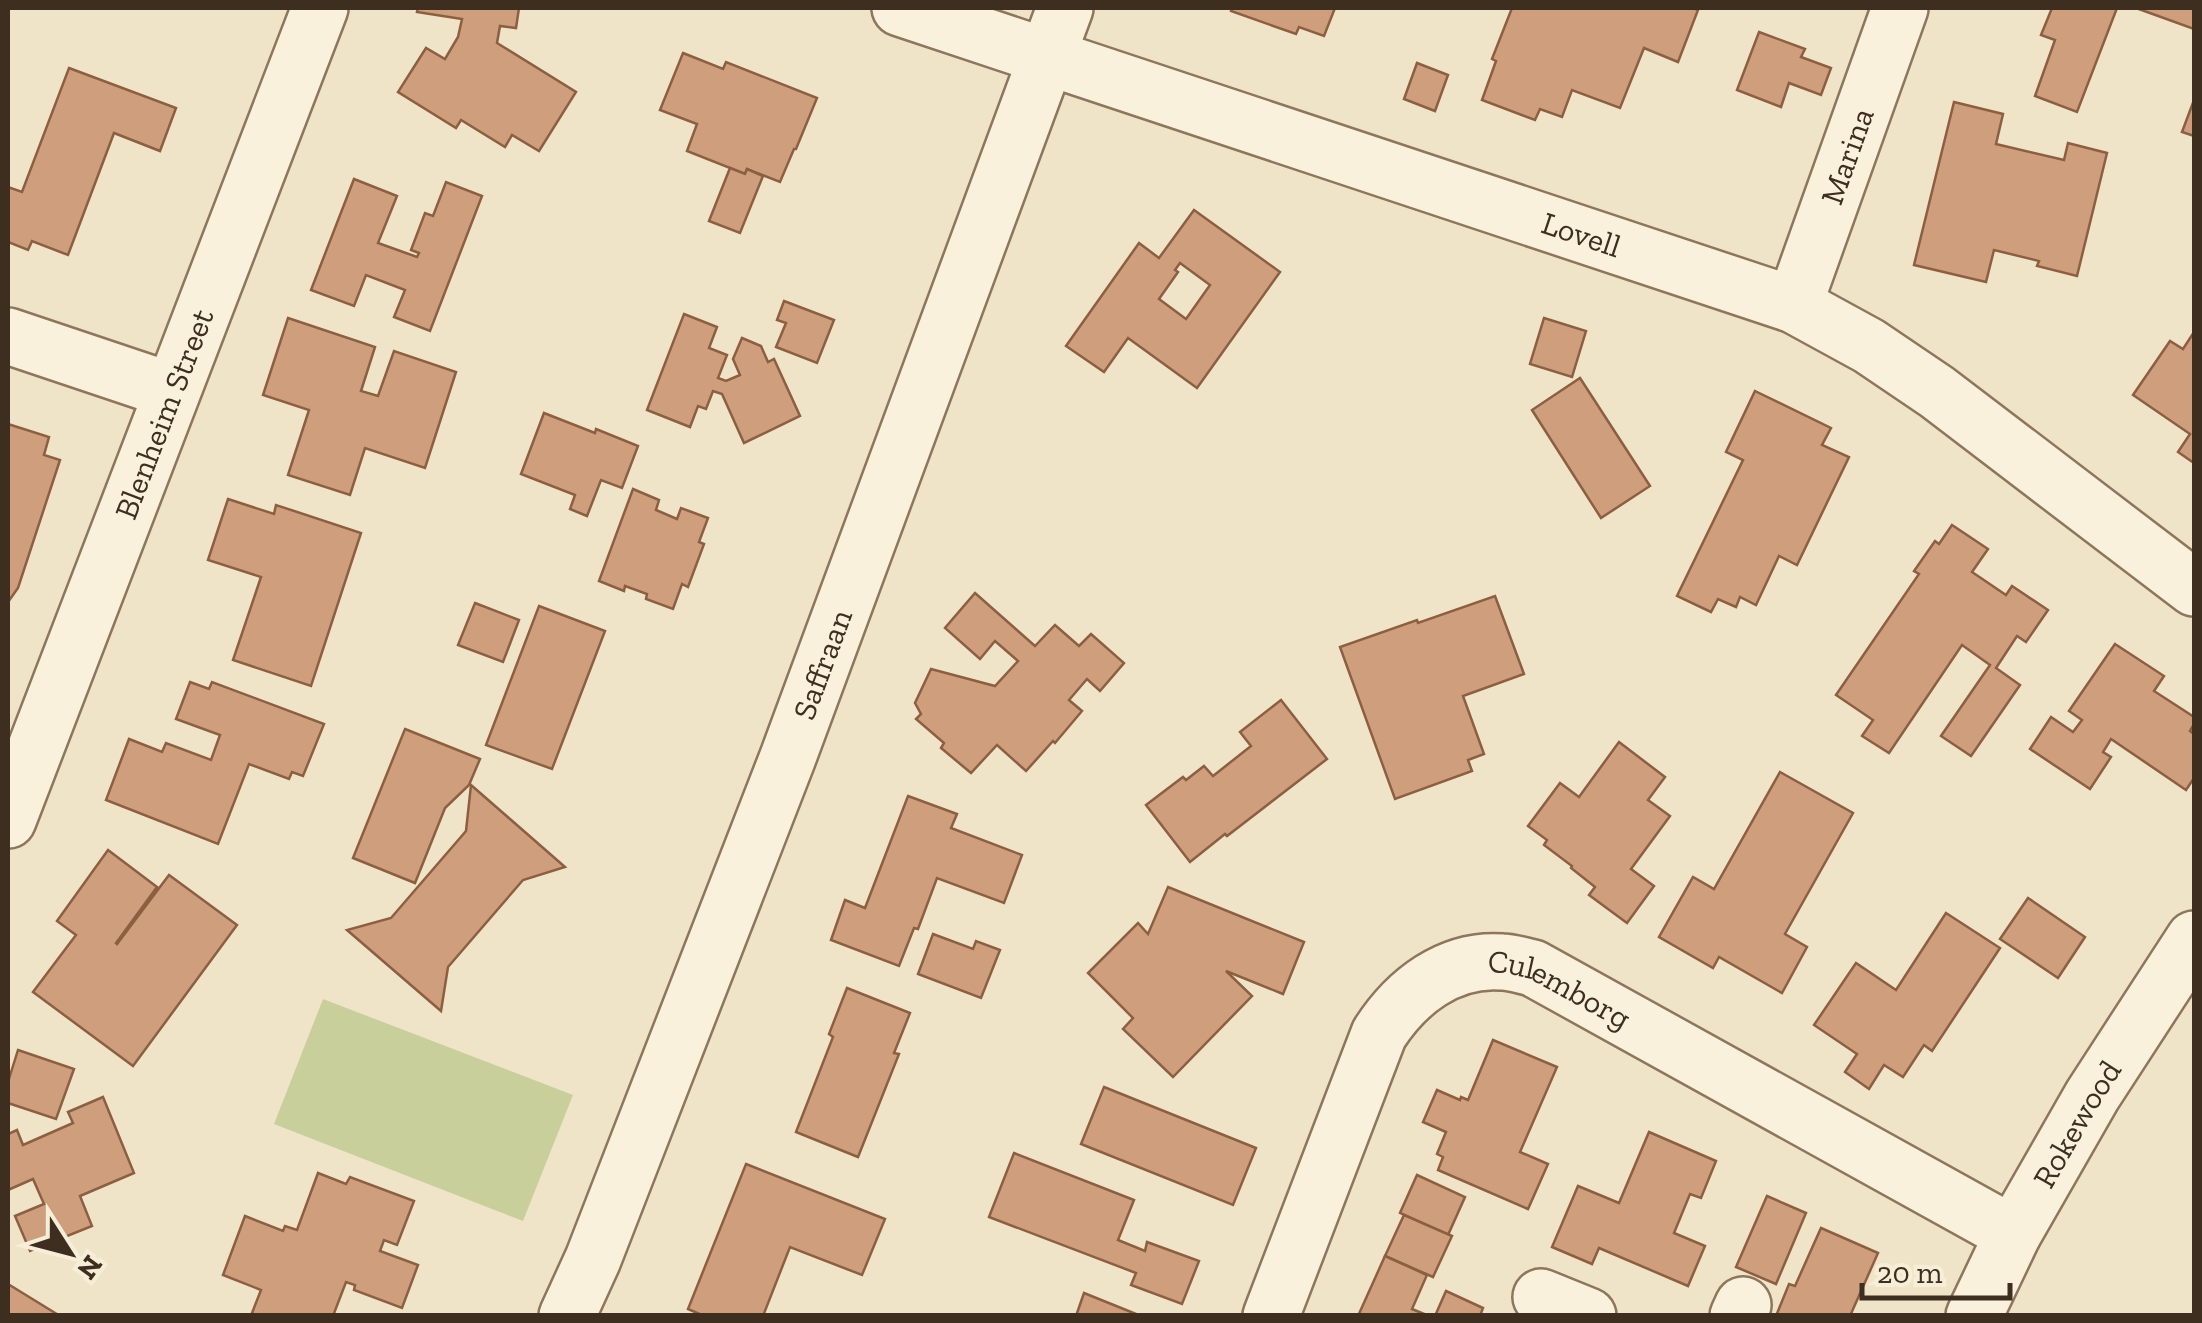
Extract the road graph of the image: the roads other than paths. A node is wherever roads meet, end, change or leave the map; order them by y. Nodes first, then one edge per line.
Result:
1 (320, 8) edge
2 (900, 8) edge
3 (1900, 8) edge
4 (1056, 32) edge
5 (1794, 305) junction
6 (8, 336) edge
7 (172, 391) junction
8 (2194, 588) edge
9 (8, 820) edge
10 (2194, 940) edge
11 (2013, 1234) junction
12 (567, 1316) edge
13 (1271, 1316) edge
14 (1974, 1316) edge

1 - 7 street, Blenheim Street
2 - 4 street, Lovell
3 - 5 street, Marina
4 - 5 street, Lovell
4 - 12 street, Saffraan
5 - 8 street, Lovell
6 - 7 street
7 - 9 street, Blenheim Street
10 - 11 street, Rokewood
11 - 13 street, Culemborg
11 - 14 street, Rokewood

